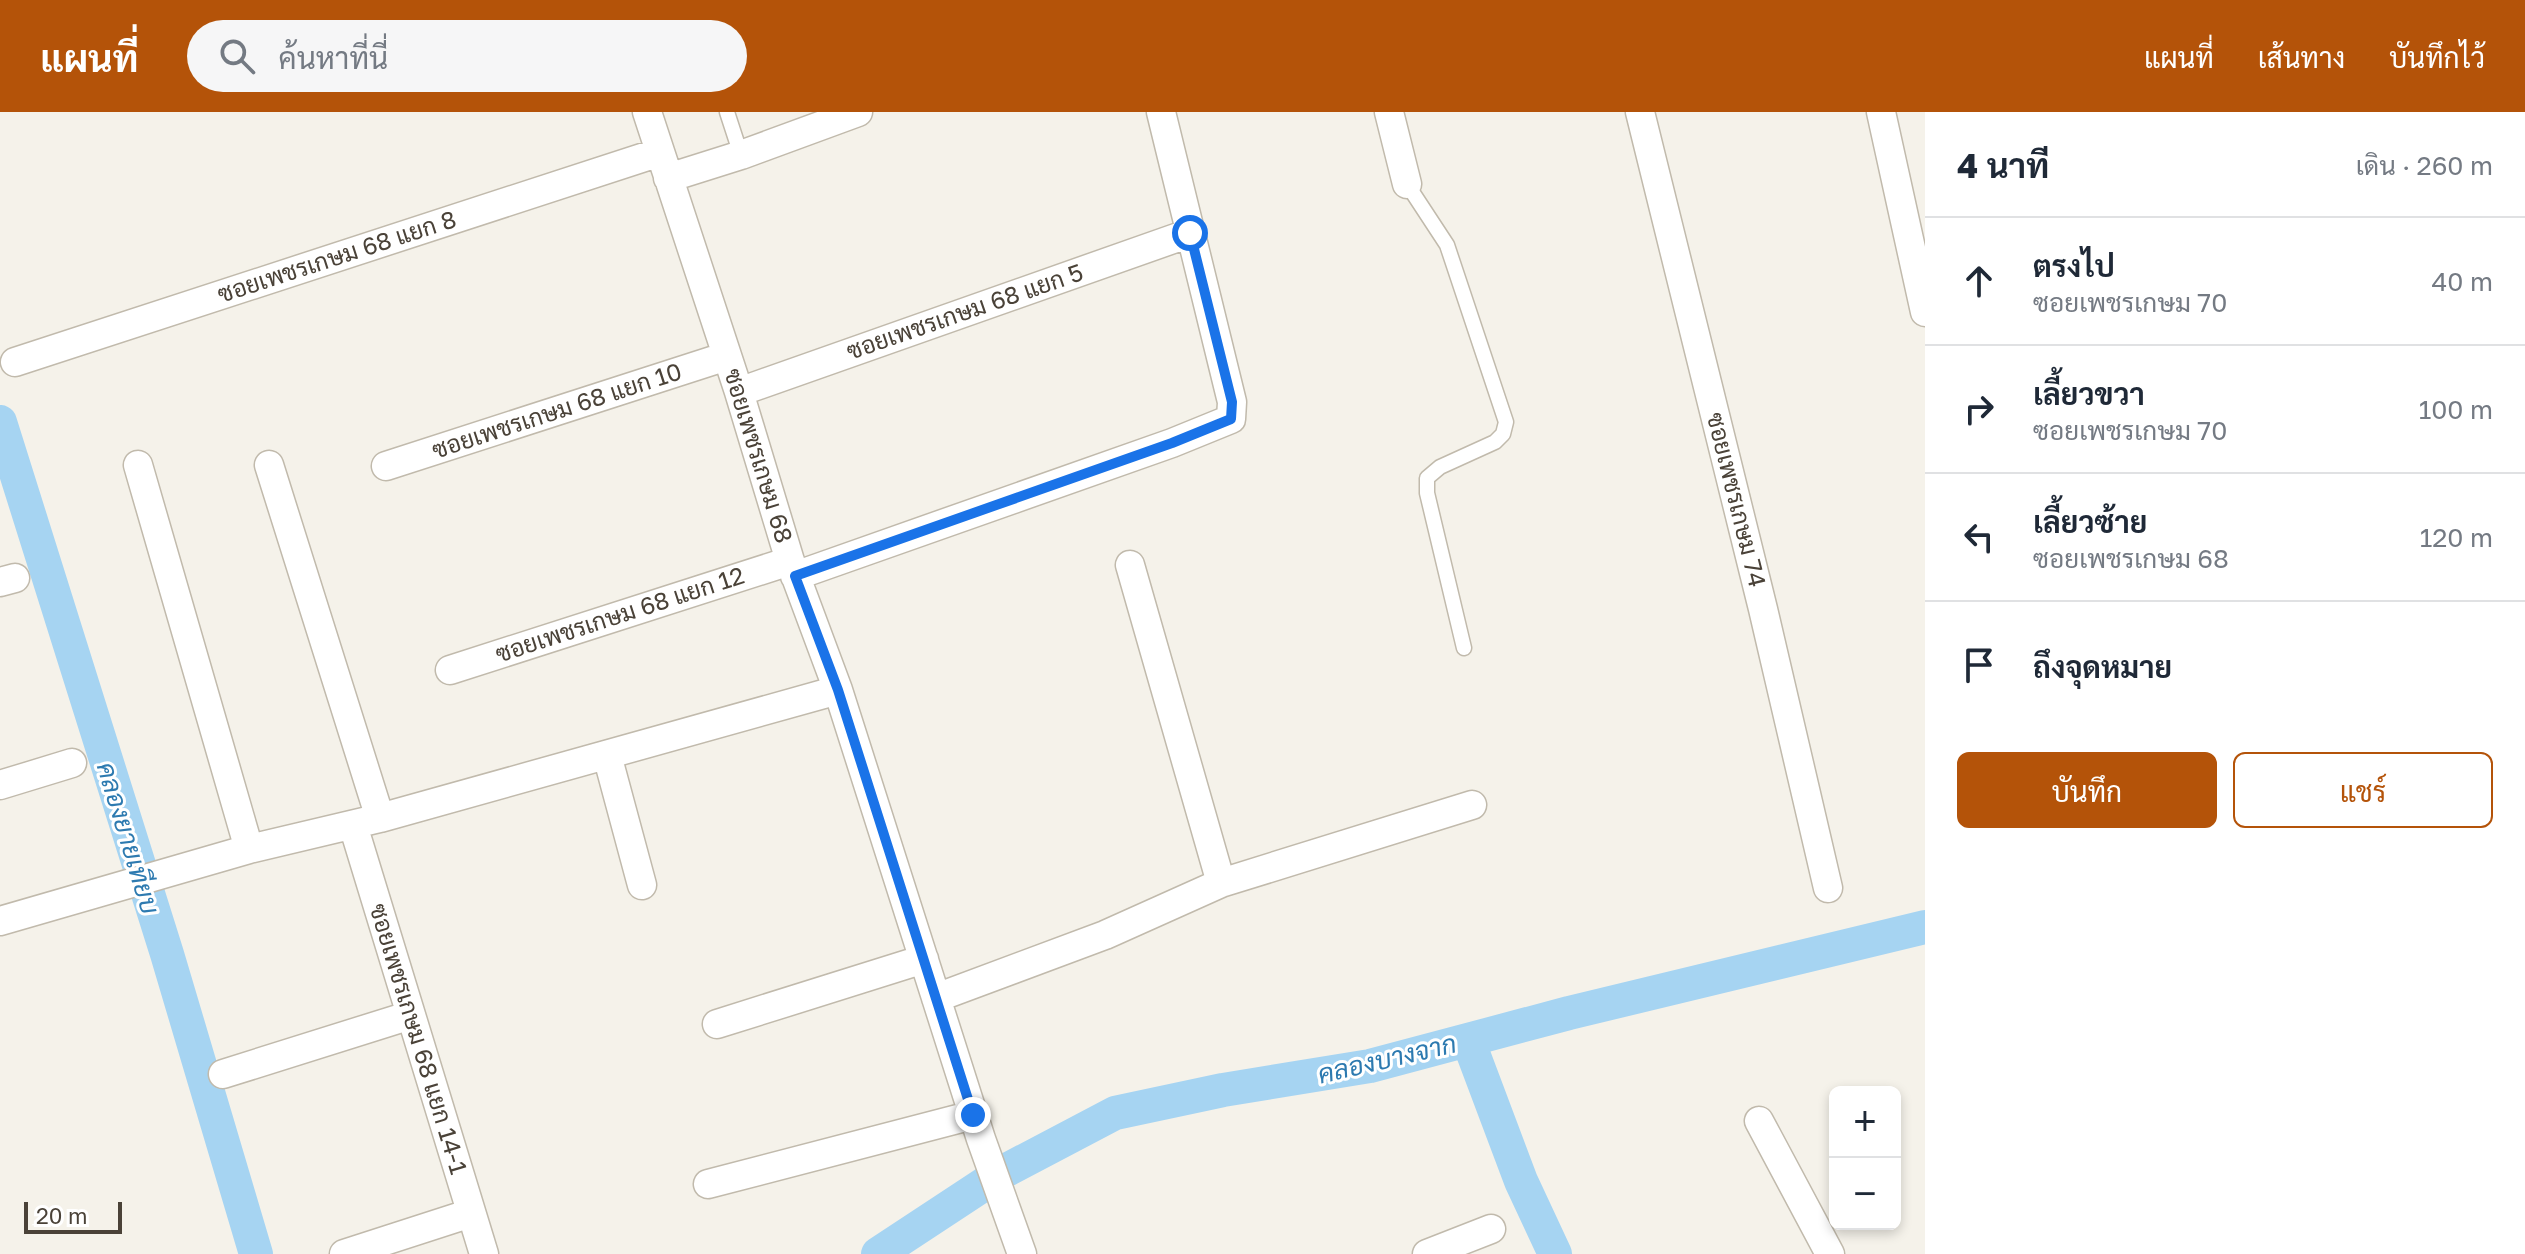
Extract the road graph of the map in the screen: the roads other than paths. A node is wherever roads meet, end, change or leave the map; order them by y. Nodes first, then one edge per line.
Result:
1 (647, 112) edge
2 (727, 112) edge
3 (858, 112) edge
4 (1161, 112) edge
5 (1389, 112) edge
6 (1640, 112) edge
7 (1881, 112) edge
8 (741, 155) junction
9 (664, 165) junction
10 (1407, 184) joint
11 (1190, 233) junction
12 (1925, 312) edge
13 (727, 356) junction
14 (15, 362) dead end
15 (739, 392) junction
16 (138, 465) dead end
17 (269, 465) dead end
18 (386, 466) dead end
19 (1130, 565) dead end
20 (793, 568) junction
21 (1464, 648) dead end
22 (450, 670) dead end
23 (838, 690) junction
24 (607, 755) junction
25 (72, 763) dead end
26 (0, 785) edge
27 (1472, 805) dead end
28 (366, 821) junction
29 (249, 849) junction
30 (1221, 883) junction
31 (642, 885) dead end
32 (1828, 888) dead end
33 (0, 921) edge
34 (924, 959) junction
35 (936, 998) junction
36 (411, 1015) junction
37 (717, 1024) dead end
38 (223, 1074) dead end
39 (1759, 1121) dead end
40 (977, 1127) junction
41 (708, 1184) dead end
42 (471, 1213) junction
43 (1491, 1229) dead end
44 (1018, 1246) edge
45 (344, 1254) edge
46 (484, 1254) edge
47 (1427, 1254) edge
48 (1830, 1254) edge

1 - 9 street, ซอยเพชรเกษม 68
2 - 8 lane
3 - 8 street, ซอยเพชรเกษม 68 แยก 8
4 - 11 street
5 - 10 street
6 - 32 street, ซอยเพชรเกษม 74
7 - 12 street
8 - 9 street, ซอยเพชรเกษม 68 แยก 8
9 - 13 street, ซอยเพชรเกษม 68
9 - 14 street, ซอยเพชรเกษม 68 แยก 8
10 - 21 lane
11 - 15 street, ซอยเพชรเกษม 68 แยก 5
11 - 20 street, ซอยเพชรเกษม 68 แยก 12
13 - 15 street, ซอยเพชรเกษม 68
13 - 18 street, ซอยเพชรเกษม 68 แยก 10
15 - 20 street, ซอยเพชรเกษม 68
16 - 29 street
17 - 28 street, ซอยเพชรเกษม 68 แยก 14-1
19 - 30 street
20 - 22 street, ซอยเพชรเกษม 68 แยก 12
20 - 23 street, ซอยเพชรเกษม 68
23 - 24 street
23 - 34 street, ซอยเพชรเกษม 68
24 - 28 street
24 - 31 street
25 - 26 street
27 - 30 street
28 - 29 street
28 - 36 street, ซอยเพชรเกษม 68 แยก 14-1
29 - 33 street
30 - 35 street
34 - 35 street, ซอยเพชรเกษม 68
34 - 37 street
35 - 40 street, ซอยเพชรเกษม 68
36 - 38 street
36 - 42 street, ซอยเพชรเกษม 68 แยก 14-1
39 - 48 street
40 - 41 street
40 - 44 street, ซอยเพชรเกษม 68
42 - 45 street
42 - 46 street, ซอยเพชรเกษม 68 แยก 14-1
43 - 47 street

